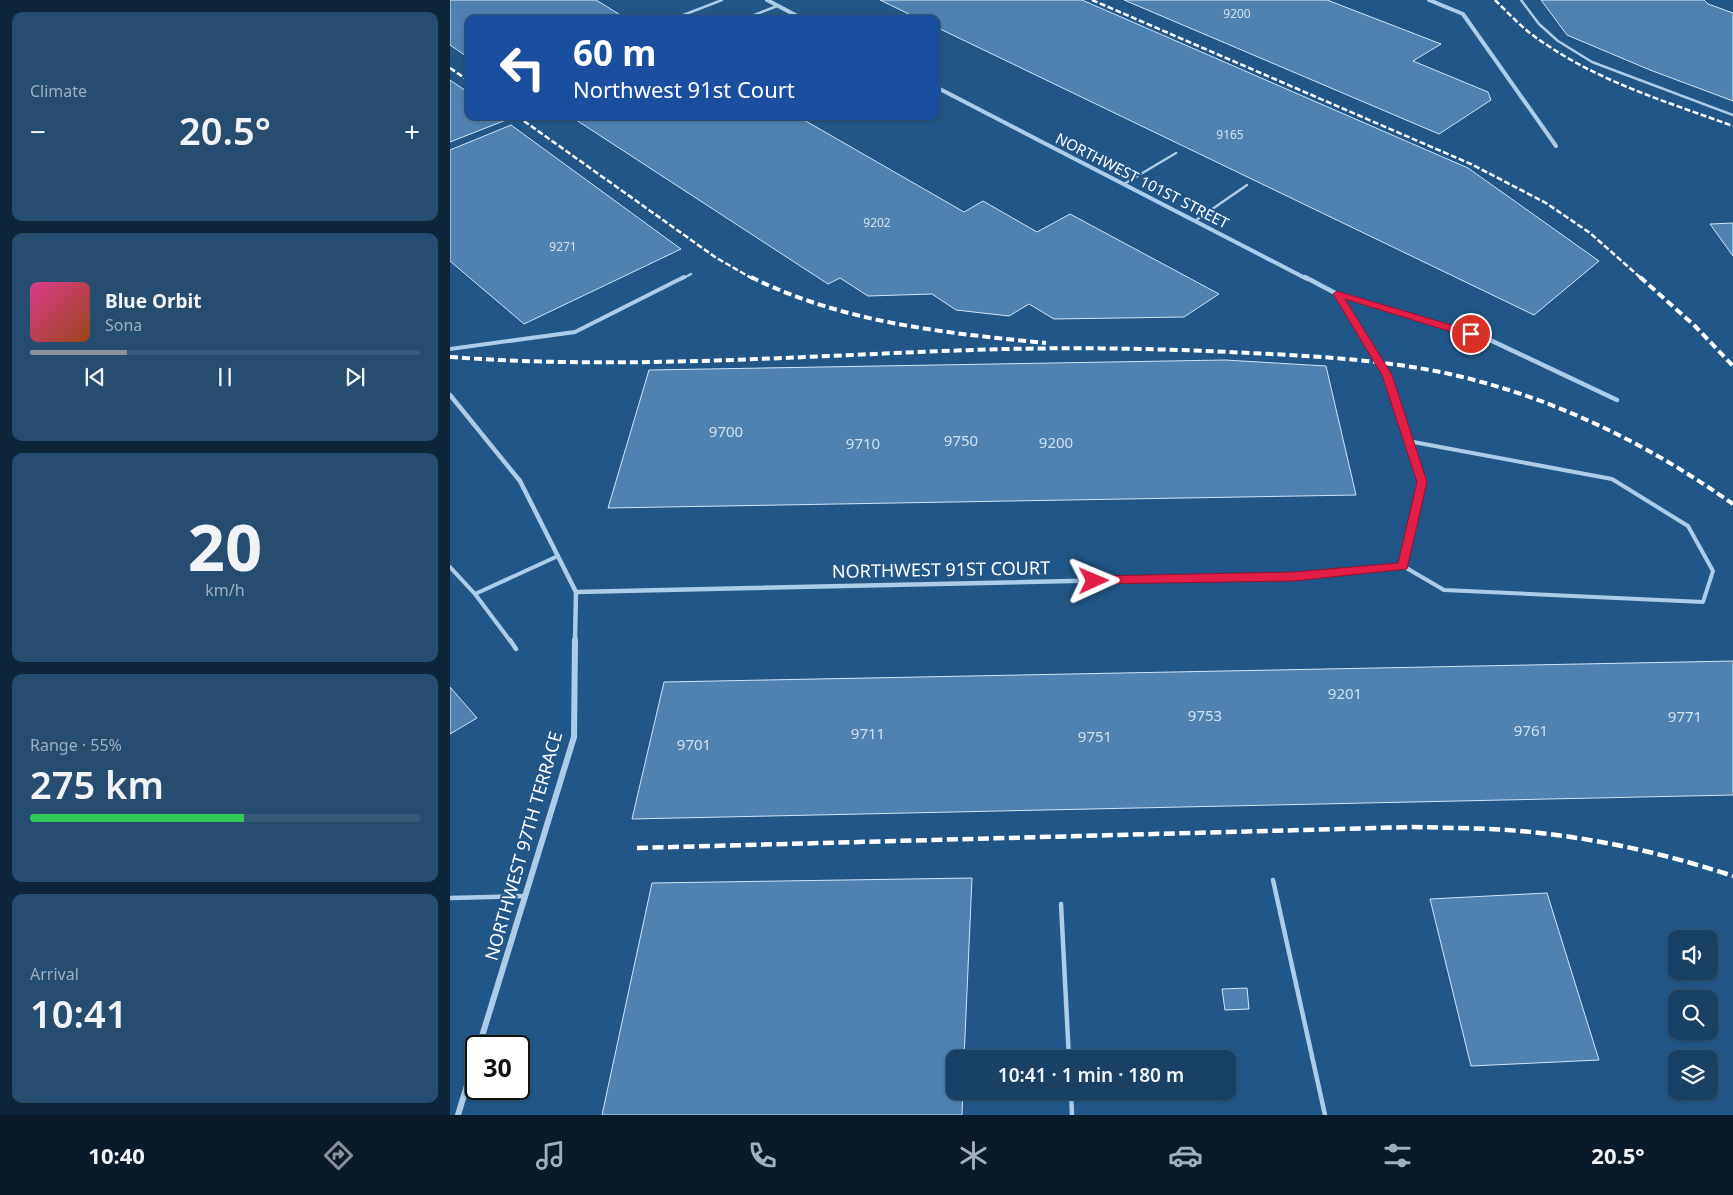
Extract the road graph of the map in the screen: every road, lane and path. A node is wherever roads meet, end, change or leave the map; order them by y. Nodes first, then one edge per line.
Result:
1 (722, 0) edge
2 (767, 0) edge
3 (1429, 0) edge
4 (1521, 0) edge
5 (778, 6) junction
6 (684, 15) edge
7 (754, 15) edge
8 (795, 15) edge
9 (940, 89) edge
10 (1733, 115) edge
11 (1556, 146) dead end
12 (1176, 153) dead end
13 (1124, 184) junction
14 (1247, 185) dead end
15 (1195, 221) junction
16 (691, 274) dead end
17 (1337, 294) junction
18 (450, 349) edge
19 (450, 395) edge
20 (1617, 400) dead end
21 (1408, 441) junction
22 (558, 556) junction
23 (450, 566) edge
24 (1403, 566) junction
25 (576, 592) junction
26 (475, 594) junction
27 (516, 649) dead end
28 (1273, 880) dead end
29 (526, 896) junction
30 (450, 898) edge
31 (1061, 904) dead end
32 (482, 1035) edge
33 (1069, 1050) edge
34 (465, 1092) edge
35 (1071, 1100) edge
36 (458, 1115) edge
37 (1072, 1115) edge
38 (1325, 1115) edge

1 - 6 lane
2 - 5 street
3 - 11 street
4 - 10 lane
5 - 7 lane
5 - 8 street
9 - 13 street, NORTHWEST 101ST STREET
12 - 13 lane
13 - 15 street, NORTHWEST 101ST STREET
14 - 15 lane
15 - 17 street, NORTHWEST 101ST STREET
16 - 18 lane
17 - 20 street
17 - 21 street
19 - 22 street
21 - 24 street
21 - 24 lane
22 - 25 street
22 - 26 lane
23 - 26 lane
24 - 25 street, NORTHWEST 91ST COURT
25 - 29 street, NORTHWEST 97TH TERRACE
26 - 27 lane
28 - 38 lane
29 - 30 lane
29 - 32 street, NORTHWEST 97TH TERRACE
31 - 33 lane
34 - 36 street
35 - 37 lane

